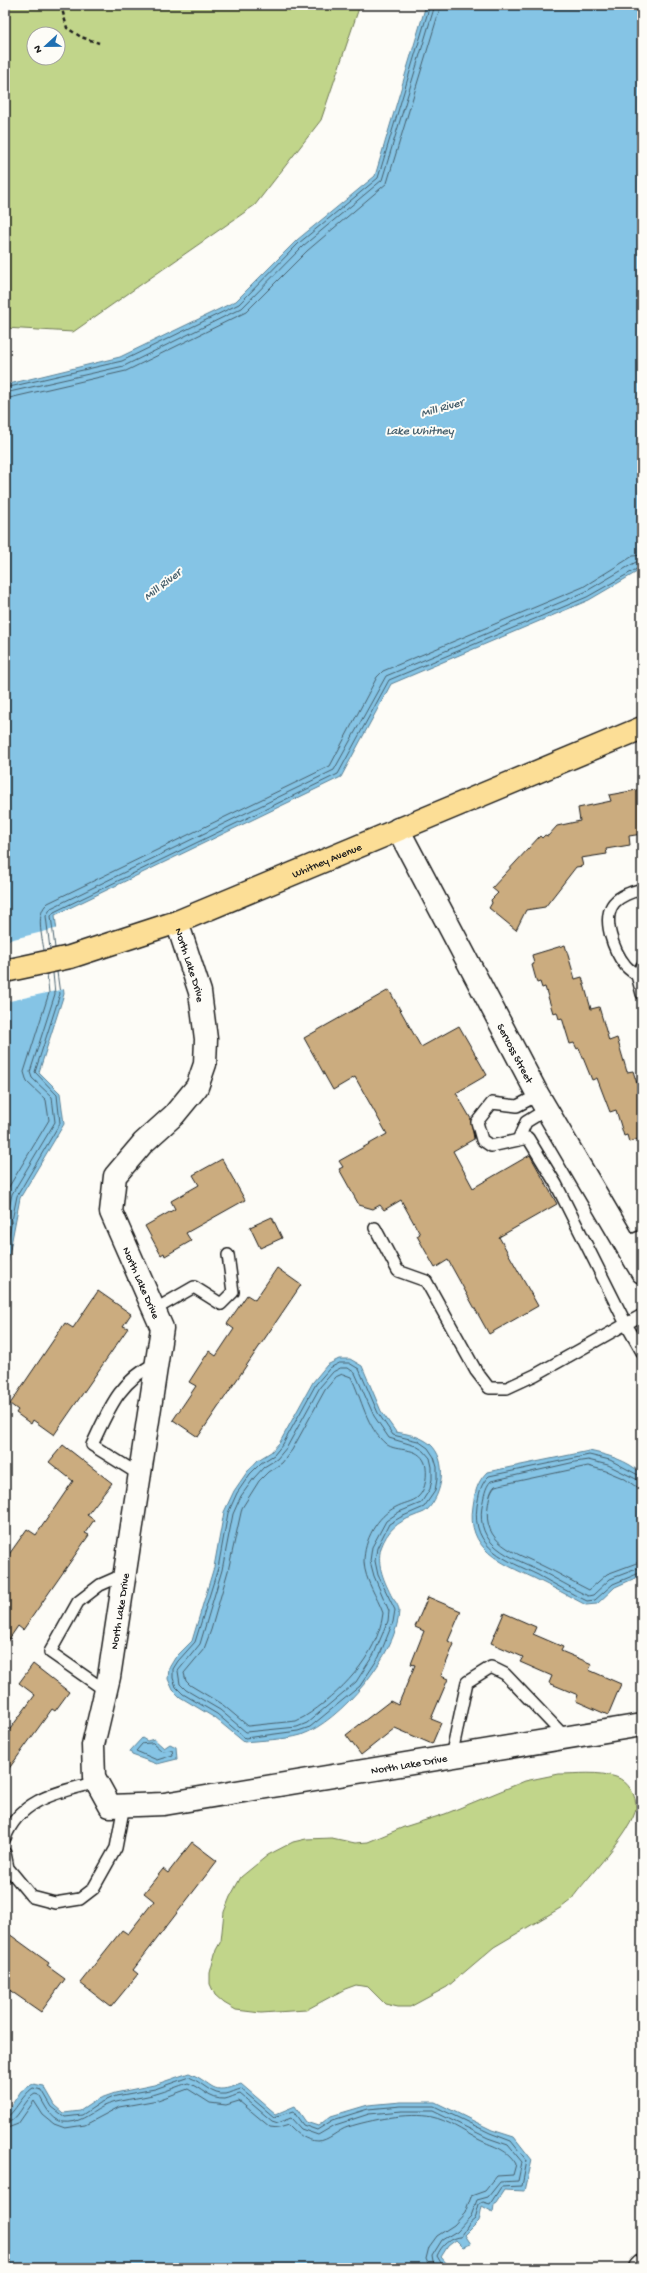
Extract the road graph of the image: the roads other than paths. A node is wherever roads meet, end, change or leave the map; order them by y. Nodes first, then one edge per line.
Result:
1 (642, 728) edge
2 (398, 829) junction
3 (642, 889) edge
4 (177, 922) junction
5 (639, 970) edge
6 (5, 971) edge
7 (642, 994) edge
8 (542, 1102) junction
9 (518, 1140) junction
10 (375, 1228) dead end
11 (634, 1239) edge
12 (228, 1255) dead end
13 (642, 1272) edge
14 (154, 1310) junction
15 (642, 1315) edge
16 (626, 1324) junction
17 (642, 1352) edge
18 (157, 1362) junction
19 (140, 1475) junction
20 (125, 1574) junction
21 (106, 1691) junction
22 (642, 1725) edge
23 (566, 1738) junction
24 (452, 1757) junction
25 (97, 1782) junction
26 (124, 1805) junction
27 (5, 1838) edge
28 (5, 1853) edge

1 - 2 main road, Whitney Avenue
2 - 4 main road, Whitney Avenue
2 - 8 street, Servoss Street
3 - 5 lane
4 - 6 main road, Whitney Avenue
4 - 14 street, North Lake Drive
5 - 7 lane
8 - 9 lane
8 - 9 lane
8 - 11 street, Servoss Street
9 - 16 lane
10 - 16 lane
11 - 13 street, Servoss Street
12 - 14 lane
14 - 18 street, North Lake Drive
15 - 16 lane
16 - 17 lane
18 - 19 street, North Lake Drive
18 - 19 lane
19 - 20 street, North Lake Drive
20 - 21 street, North Lake Drive
20 - 21 lane
21 - 25 street, North Lake Drive
22 - 23 street, North Lake Drive
23 - 24 street, North Lake Drive
23 - 24 lane
24 - 26 street, North Lake Drive
25 - 26 street, North Lake Drive
25 - 27 lane
26 - 28 lane

